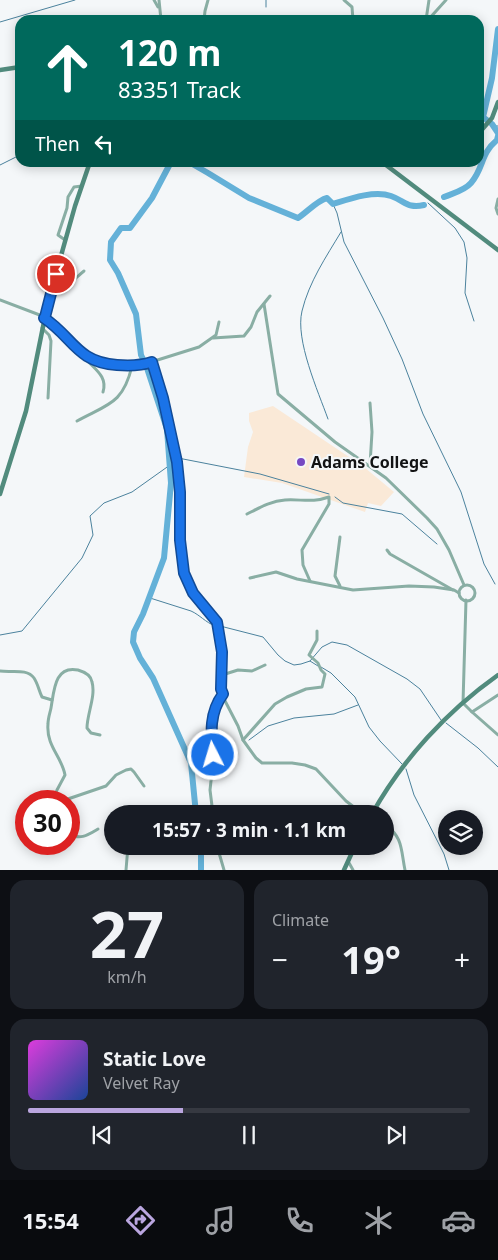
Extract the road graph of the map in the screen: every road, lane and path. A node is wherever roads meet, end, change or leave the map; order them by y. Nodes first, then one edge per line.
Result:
1 (154, 0) edge
2 (159, 0) edge
3 (208, 0) edge
4 (344, 0) edge
5 (429, 0) edge
6 (446, 0) edge
7 (159, 7) junction
8 (160, 15) edge
9 (205, 15) edge
10 (352, 15) edge
11 (428, 15) edge
12 (432, 15) edge
13 (15, 68) edge
14 (0, 70) edge
15 (498, 102) edge
16 (484, 128) edge
17 (88, 167) edge
18 (390, 167) edge
19 (82, 186) junction
20 (498, 199) edge
21 (498, 214) edge
22 (65, 240) junction
23 (498, 250) edge
24 (84, 271) dead end
25 (51, 290) junction
26 (270, 296) dead end
27 (0, 300) edge
28 (264, 304) junction
29 (44, 318) junction
30 (219, 322) dead end
31 (42, 328) junction
32 (212, 338) junction
33 (83, 355) junction
34 (150, 362) junction
35 (132, 366) junction
36 (103, 392) dead end
37 (48, 398) dead end
38 (370, 403) dead end
39 (77, 421) dead end
40 (370, 466) junction
41 (0, 494) edge
42 (247, 514) dead end
43 (340, 536) dead end
44 (386, 550) dead end
45 (335, 576) junction
46 (250, 578) dead end
47 (310, 580) junction
48 (329, 584) junction
49 (464, 585) junction
50 (340, 587) junction
51 (454, 590) junction
52 (459, 592) junction
53 (466, 600) junction
54 (317, 631) dead end
55 (265, 665) dead end
56 (0, 672) edge
57 (222, 675) junction
58 (498, 675) edge
59 (223, 694) junction
60 (498, 695) edge
61 (52, 700) junction
62 (463, 703) junction
63 (472, 712) junction
64 (100, 735) dead end
65 (498, 735) edge
66 (243, 740) junction
67 (144, 786) dead end
68 (58, 790) edge
69 (80, 795) edge
70 (212, 805) edge
71 (351, 805) edge
72 (378, 805) edge
73 (98, 829) dead end
74 (394, 832) edge
75 (80, 837) edge
76 (127, 855) edge
77 (220, 855) edge
78 (351, 855) edge
79 (348, 861) junction
80 (126, 870) edge
81 (224, 870) edge
82 (344, 870) edge
83 (353, 870) edge
84 (405, 870) edge

1 - 7 street
2 - 7 street
3 - 9 street
4 - 10 street
5 - 11 street
6 - 12 street
7 - 8 street
13 - 14 street
15 - 16 street
17 - 19 street
18 - 23 street
19 - 22 street
19 - 22 street
20 - 21 street
22 - 25 street
24 - 25 street
25 - 29 street
26 - 28 street
27 - 29 street
28 - 32 street
28 - 40 street
29 - 31 street
29 - 33 street
30 - 32 street
31 - 37 street
31 - 41 street
32 - 34 street
33 - 35 street
33 - 36 street
34 - 35 street
34 - 57 street
35 - 39 street
38 - 40 street
40 - 49 street
42 - 47 street
43 - 45 street
44 - 51 street
45 - 48 street
45 - 50 street
46 - 47 street
47 - 48 street
48 - 50 street
49 - 52 street
49 - 53 street
50 - 51 street
51 - 52 street
52 - 53 street
53 - 62 street
54 - 66 street
55 - 57 street
56 - 61 street
57 - 59 street
58 - 62 street
59 - 66 street
59 - 70 street
60 - 63 street
61 - 64 street
61 - 68 street
62 - 63 street
62 - 72 street
63 - 65 street
66 - 71 street
67 - 69 street
73 - 75 street
74 - 84 street
76 - 80 street
77 - 81 street
78 - 79 street
79 - 82 street
79 - 83 street

